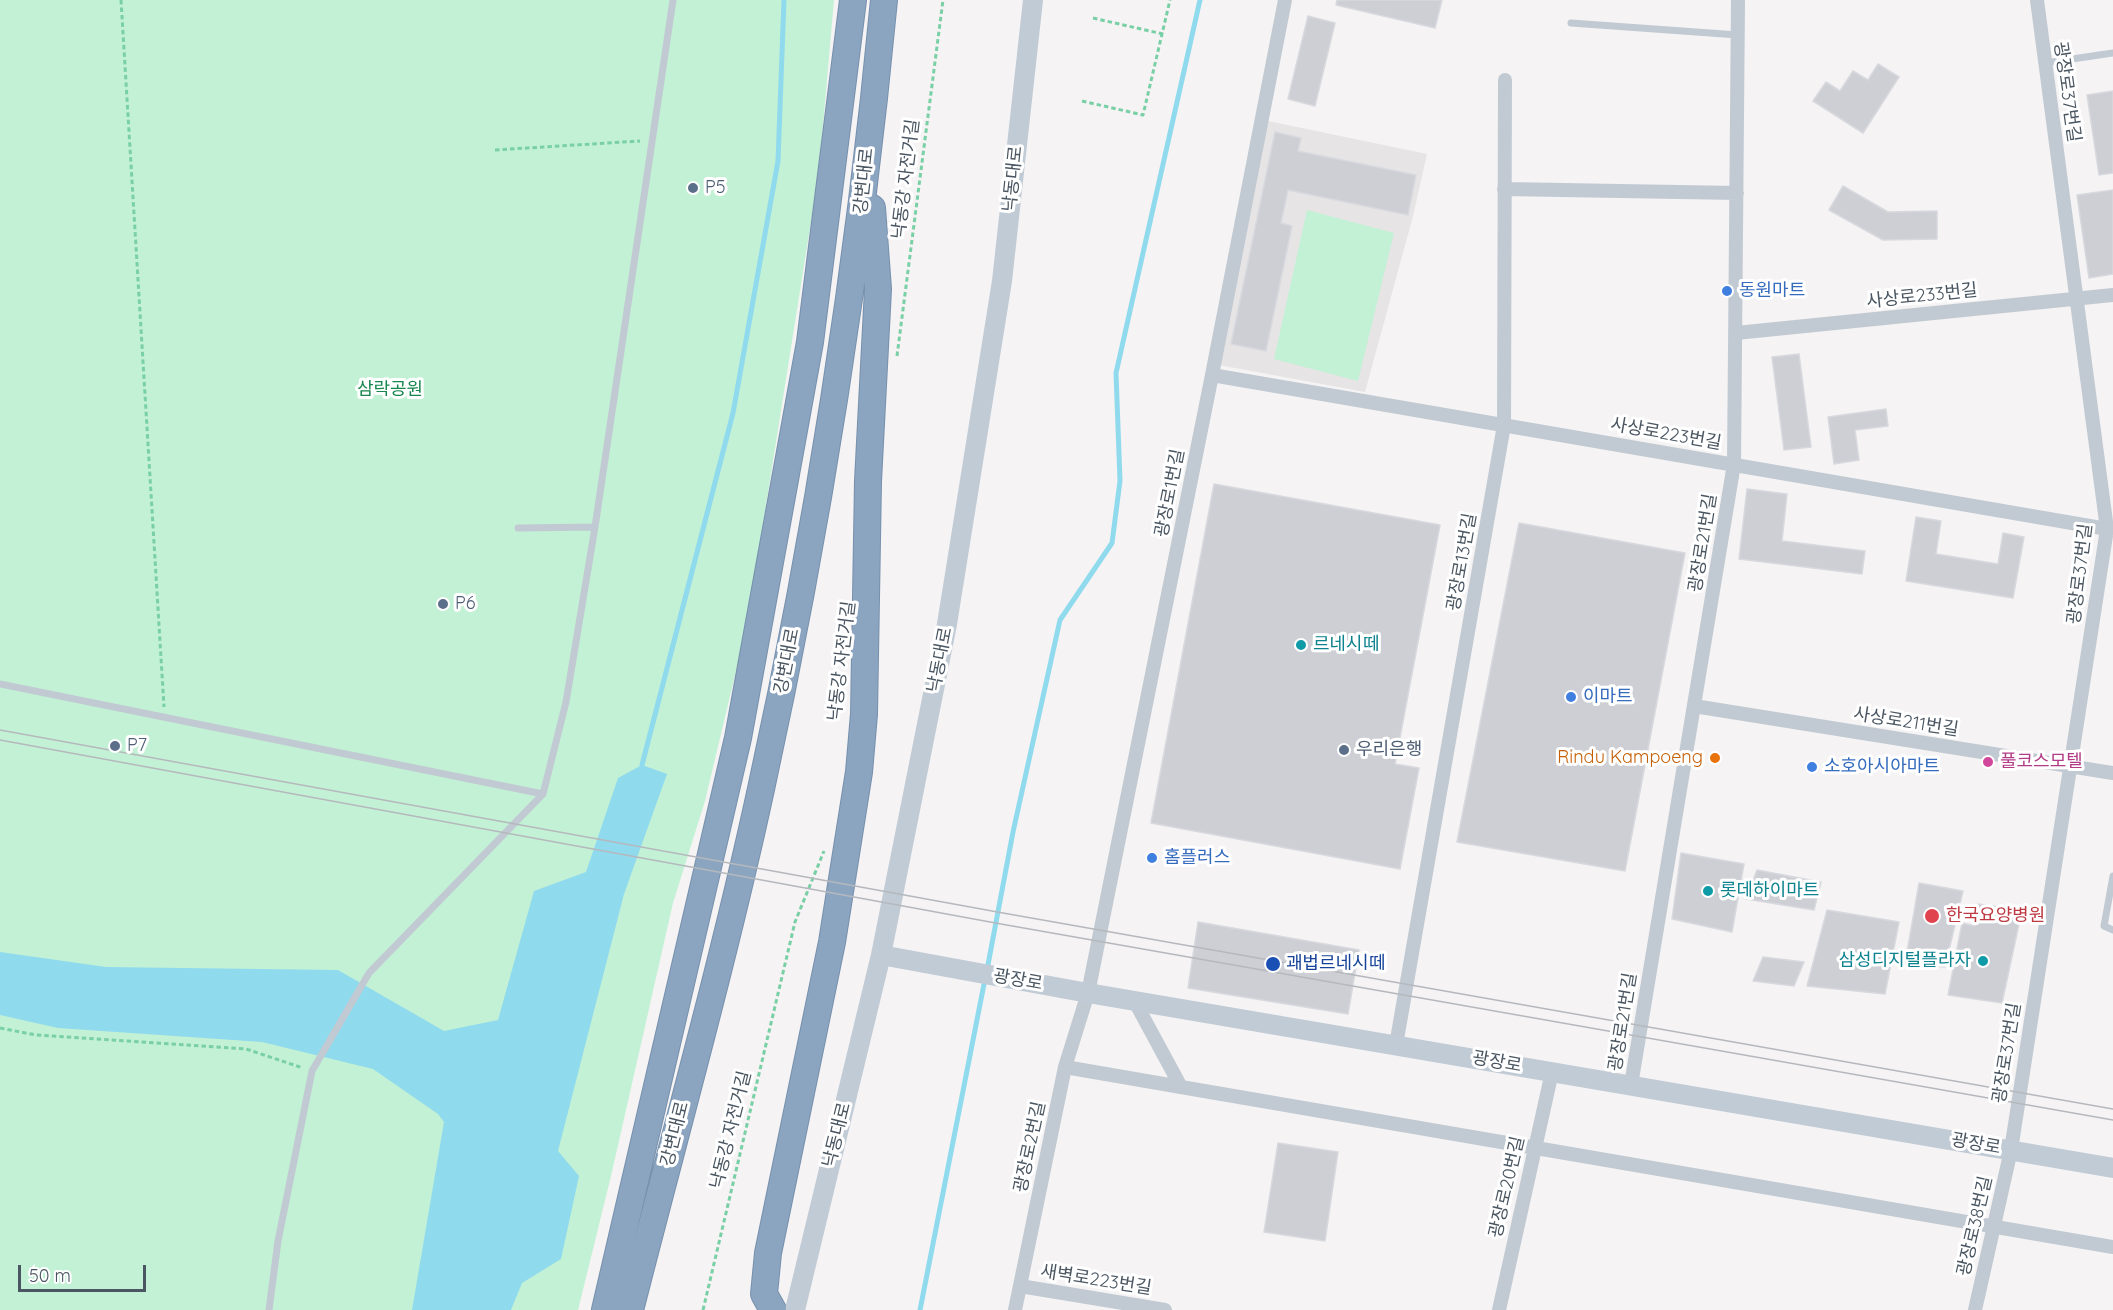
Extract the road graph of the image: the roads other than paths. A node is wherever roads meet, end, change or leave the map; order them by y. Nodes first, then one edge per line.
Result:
1 (673, 0) edge
2 (853, 0) edge
3 (884, 0) edge
4 (1033, 0) edge
5 (1285, 0) edge
6 (1738, 0) edge
7 (2037, 0) edge
8 (1571, 23) dead end
9 (1738, 35) junction
10 (849, 38) junction
11 (2113, 53) edge
12 (2045, 63) junction
13 (1505, 80) dead end
14 (867, 147) junction
15 (1504, 189) junction
16 (1737, 193) junction
17 (2113, 295) edge
18 (2076, 298) junction
19 (1736, 333) junction
20 (1212, 375) junction
21 (1504, 425) junction
22 (1734, 464) junction
23 (596, 527) junction
24 (518, 528) dead end
25 (2110, 528) edge
26 (0, 684) edge
27 (1694, 706) junction
28 (2070, 767) junction
29 (2113, 774) edge
30 (543, 794) junction
31 (2113, 876) edge
32 (2113, 930) edge
33 (881, 954) junction
34 (1078, 991) junction
35 (1134, 1000) junction
36 (1396, 1045) junction
37 (1065, 1067) junction
38 (1552, 1072) junction
39 (1631, 1085) junction
40 (1181, 1087) junction
41 (1534, 1148) junction
42 (2011, 1150) junction
43 (2113, 1168) edge
44 (1993, 1226) junction
45 (2113, 1247) edge
46 (1020, 1286) junction
47 (269, 1310) edge
48 (605, 1310) edge
49 (630, 1310) edge
50 (773, 1310) edge
51 (795, 1310) edge
52 (1015, 1310) edge
53 (1166, 1310) edge
54 (1498, 1310) edge
55 (1975, 1310) edge

1 - 23 lane
2 - 10 highway, 강변대로
3 - 14 highway, 강변대로
4 - 33 main road, 낙동대로
5 - 20 street, 광장로1번길
6 - 9 street, 광장로21번길
7 - 12 street, 광장로37번길
8 - 9 lane
9 - 16 street, 광장로21번길
10 - 14 highway
10 - 48 highway, 강변대로
11 - 12 lane
12 - 18 street, 광장로37번길
13 - 15 street, 광장로13번길
14 - 49 highway, 강변대로
14 - 50 highway
15 - 16 street
15 - 21 street, 광장로13번길
16 - 19 street, 광장로21번길
17 - 18 street, 사상로233번길
18 - 19 street, 사상로233번길
18 - 25 street, 광장로37번길
19 - 22 street, 광장로21번길
20 - 21 street, 사상로223번길
20 - 34 street, 광장로1번길
21 - 22 street, 사상로223번길
21 - 36 street, 광장로13번길
22 - 25 street, 사상로223번길
22 - 27 street, 광장로21번길
23 - 24 lane
23 - 30 lane
25 - 28 street, 광장로37번길
26 - 30 lane
27 - 28 street, 사상로211번길
27 - 39 street, 광장로21번길
28 - 29 street, 사상로211번길
28 - 42 street, 광장로37번길
30 - 47 lane
31 - 32 lane
33 - 34 main road, 광장로
33 - 51 main road, 낙동대로
34 - 35 main road, 광장로
34 - 37 street, 광장로2번길
35 - 36 main road, 광장로
35 - 40 street
36 - 38 main road, 광장로
37 - 40 street
37 - 46 street, 광장로2번길
38 - 39 main road, 광장로
38 - 41 street, 광장로20번길
39 - 42 main road, 광장로
40 - 41 street
41 - 44 street
41 - 54 street, 광장로20번길
42 - 43 main road, 광장로
42 - 44 street, 광장로38번길
44 - 45 street
44 - 55 street, 광장로38번길
46 - 52 street, 광장로2번길
46 - 53 street, 새벽로223번길

